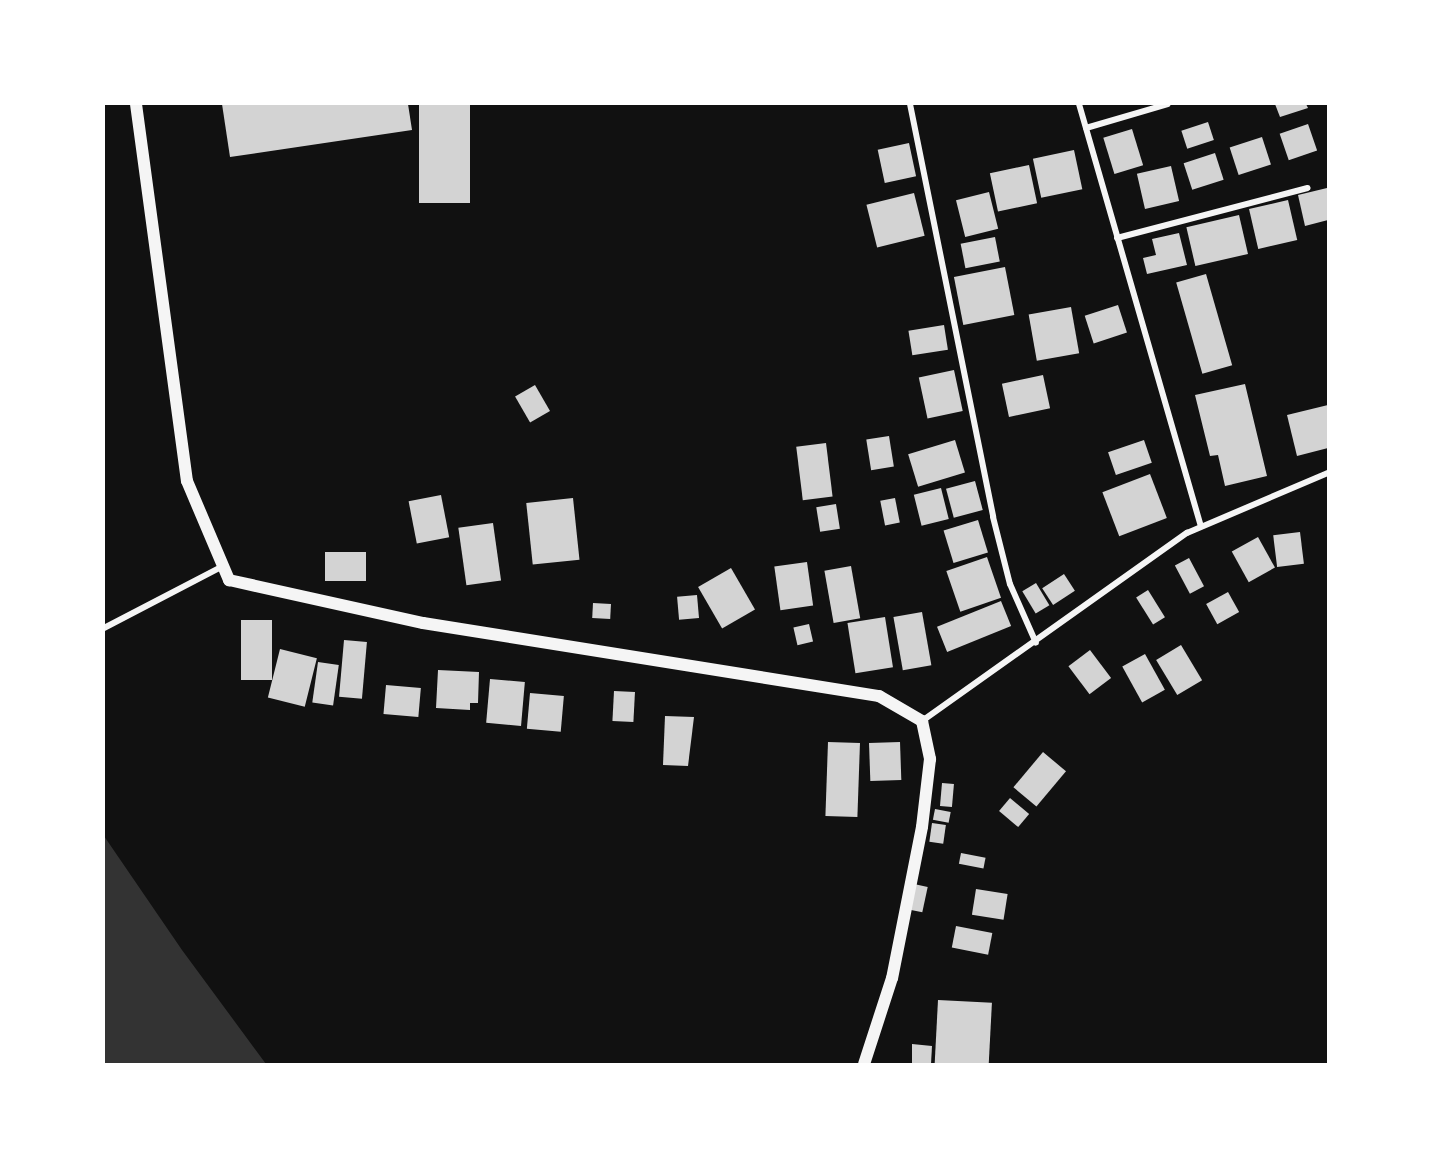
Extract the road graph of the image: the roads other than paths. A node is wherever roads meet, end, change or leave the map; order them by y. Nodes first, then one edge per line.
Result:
1 (136, 104) edge
2 (910, 104) edge
3 (1079, 104) edge
4 (1168, 104) edge
5 (1086, 128) junction
6 (1308, 188) dead end
7 (1118, 238) junction
8 (1329, 473) edge
9 (1200, 526) junction
10 (223, 566) junction
11 (104, 628) edge
12 (1036, 643) junction
13 (922, 721) junction
14 (864, 1065) edge

1 - 10 main road
2 - 12 street
3 - 5 street
4 - 5 street
5 - 7 street
6 - 7 street
7 - 9 street
8 - 9 street
9 - 12 street
10 - 11 street
10 - 13 main road
12 - 13 street
13 - 14 main road

